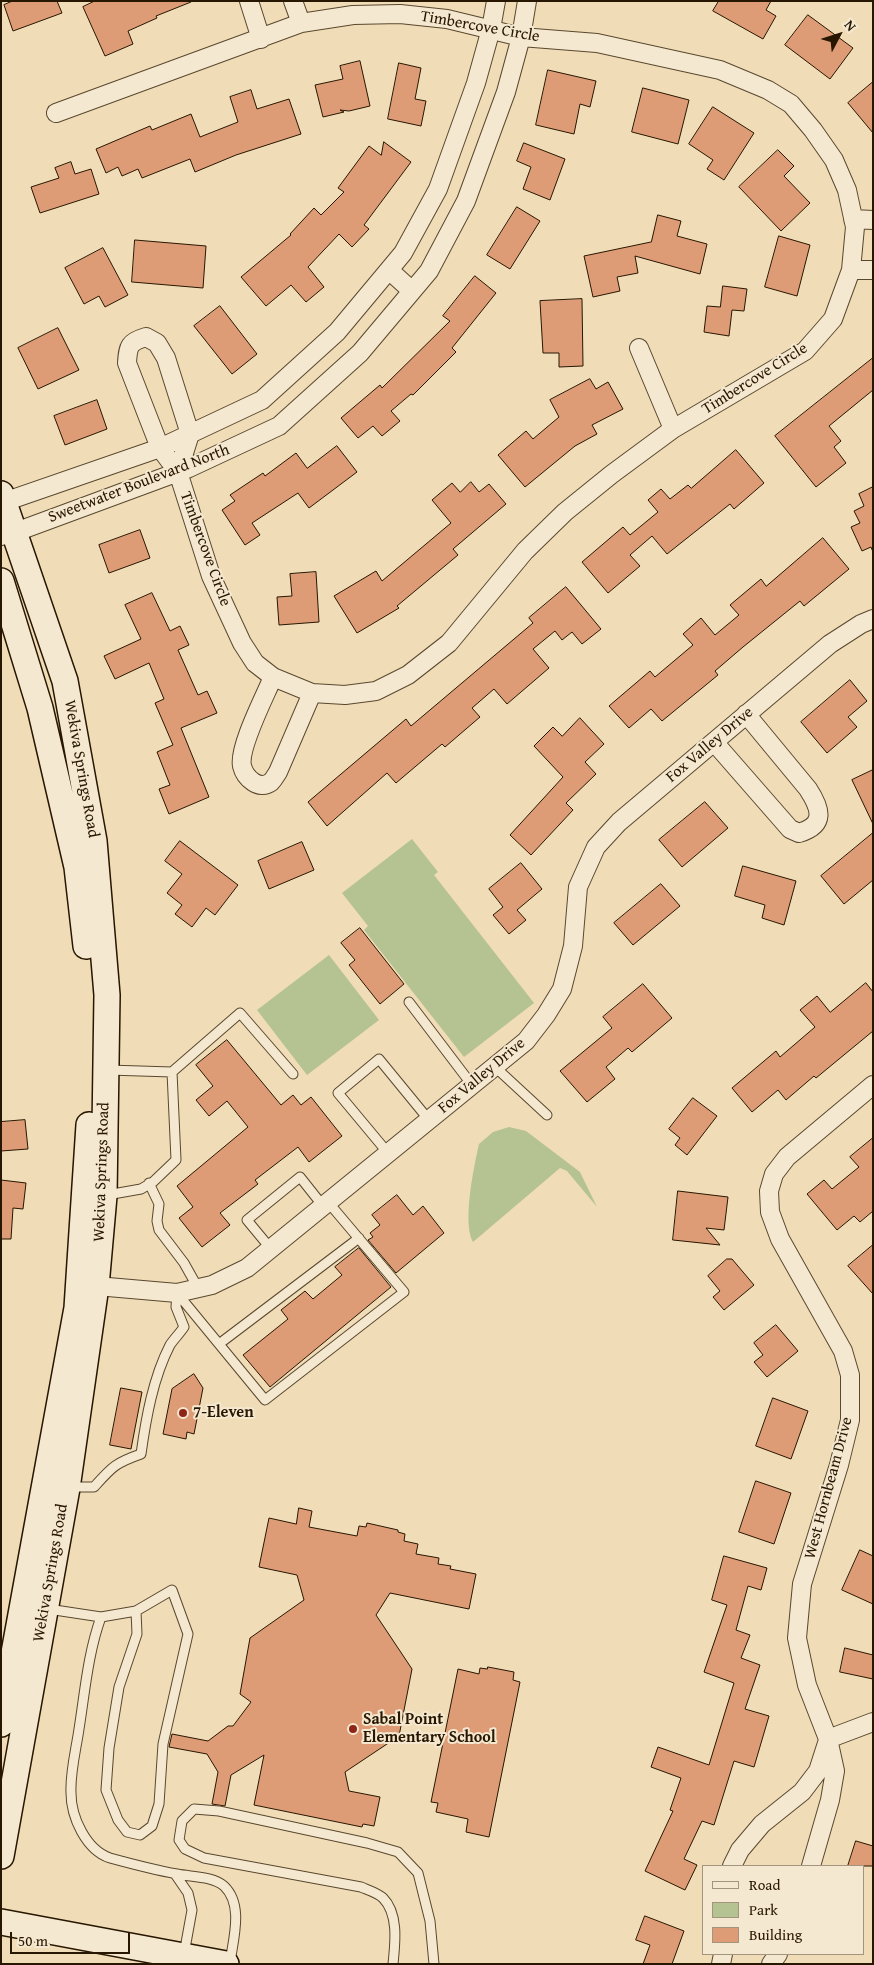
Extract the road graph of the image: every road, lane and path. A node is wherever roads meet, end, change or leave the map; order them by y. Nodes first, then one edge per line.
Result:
1 (249, 1) edge
2 (293, 1) edge
3 (496, 1) edge
4 (527, 1) edge
5 (301, 23) junction
6 (491, 29) junction
7 (521, 37) junction
8 (261, 39) junction
9 (56, 113) dead end
10 (853, 219) junction
11 (873, 220) edge
12 (389, 270) junction
13 (851, 270) junction
14 (873, 270) edge
15 (412, 290) junction
16 (639, 348) dead end
17 (673, 429) junction
18 (190, 434) junction
19 (160, 448) junction
20 (178, 472) junction
21 (2, 500) edge
22 (7, 534) edge
23 (1, 581) edge
24 (873, 619) edge
25 (272, 677) junction
26 (312, 693) junction
27 (746, 714) junction
28 (714, 742) junction
29 (409, 1002) dead end
30 (494, 1066) junction
31 (106, 1070) junction
32 (172, 1072) junction
33 (293, 1074) dead end
34 (472, 1085) junction
35 (873, 1085) edge
36 (547, 1115) dead end
37 (429, 1120) junction
38 (388, 1153) junction
39 (149, 1184) junction
40 (104, 1196) junction
41 (326, 1204) junction
42 (358, 1238) junction
43 (271, 1249) junction
44 (87, 1285) junction
45 (198, 1288) junction
46 (177, 1293) junction
47 (219, 1344) junction
48 (67, 1488) junction
49 (45, 1609) junction
50 (136, 1611) junction
51 (102, 1617) junction
52 (873, 1722) edge
53 (1, 1724) edge
54 (828, 1739) junction
55 (1, 1856) edge
56 (732, 1865) edge
57 (811, 1865) edge
58 (176, 1874) junction
59 (1, 1922) edge
60 (183, 1956) junction
61 (228, 1964) edge
62 (393, 1964) edge
63 (434, 1964) edge

1 - 8 street
2 - 5 street
3 - 6 street, Sweetwater Boulevard North
4 - 7 street, Sweetwater Boulevard North
5 - 6 street, Timbercove Circle
5 - 8 street, Timbercove Circle
6 - 7 street, Timbercove Circle
6 - 12 street, Sweetwater Boulevard North
7 - 10 street, Timbercove Circle
7 - 15 street, Sweetwater Boulevard North
8 - 9 street, Timbercove Circle
10 - 11 street
10 - 13 street, Timbercove Circle
12 - 15 street
12 - 18 street, Sweetwater Boulevard North
13 - 14 street
13 - 17 street, Timbercove Circle
15 - 20 street, Sweetwater Boulevard North
16 - 17 street
17 - 26 street, Timbercove Circle
18 - 19 street, Sweetwater Boulevard North
18 - 19 street, Timbercove Circle
18 - 20 street
19 - 20 street, Timbercove Circle
19 - 21 street, Sweetwater Boulevard North
20 - 22 street, Sweetwater Boulevard North
20 - 25 street, Timbercove Circle
21 - 22 main road, Wekiva Springs Road
22 - 31 main road, Wekiva Springs Road
23 - 44 main road, Wekiva Springs Road
24 - 27 street, Fox Valley Drive
25 - 26 street, Timbercove Circle
25 - 26 street
27 - 28 street, Fox Valley Drive
27 - 28 street
28 - 30 street, Fox Valley Drive
29 - 34 lane
30 - 34 street, Fox Valley Drive
30 - 36 lane
31 - 32 lane
31 - 40 main road, Wekiva Springs Road
32 - 33 lane
32 - 39 lane
34 - 37 street, Fox Valley Drive
35 - 54 street, West Hornbeam Drive
37 - 38 street, Fox Valley Drive
37 - 38 lane
38 - 41 street, Fox Valley Drive
39 - 40 lane
39 - 45 lane
40 - 44 main road, Wekiva Springs Road
41 - 42 lane
41 - 43 street, Fox Valley Drive
41 - 43 lane
42 - 47 lane
42 - 47 lane
43 - 45 street, Fox Valley Drive
44 - 46 street, Fox Valley Drive
44 - 48 main road, Wekiva Springs Road
44 - 53 main road, Wekiva Springs Road
45 - 46 street, Fox Valley Drive
46 - 47 lane
46 - 48 lane
48 - 49 main road, Wekiva Springs Road
49 - 51 lane
49 - 55 main road, Wekiva Springs Road
50 - 50 lane
50 - 51 lane
51 - 58 lane
52 - 54 street
54 - 56 street
54 - 57 street, West Hornbeam Drive
58 - 60 lane
58 - 61 lane
59 - 60 main road
60 - 61 main road
62 - 63 lane

